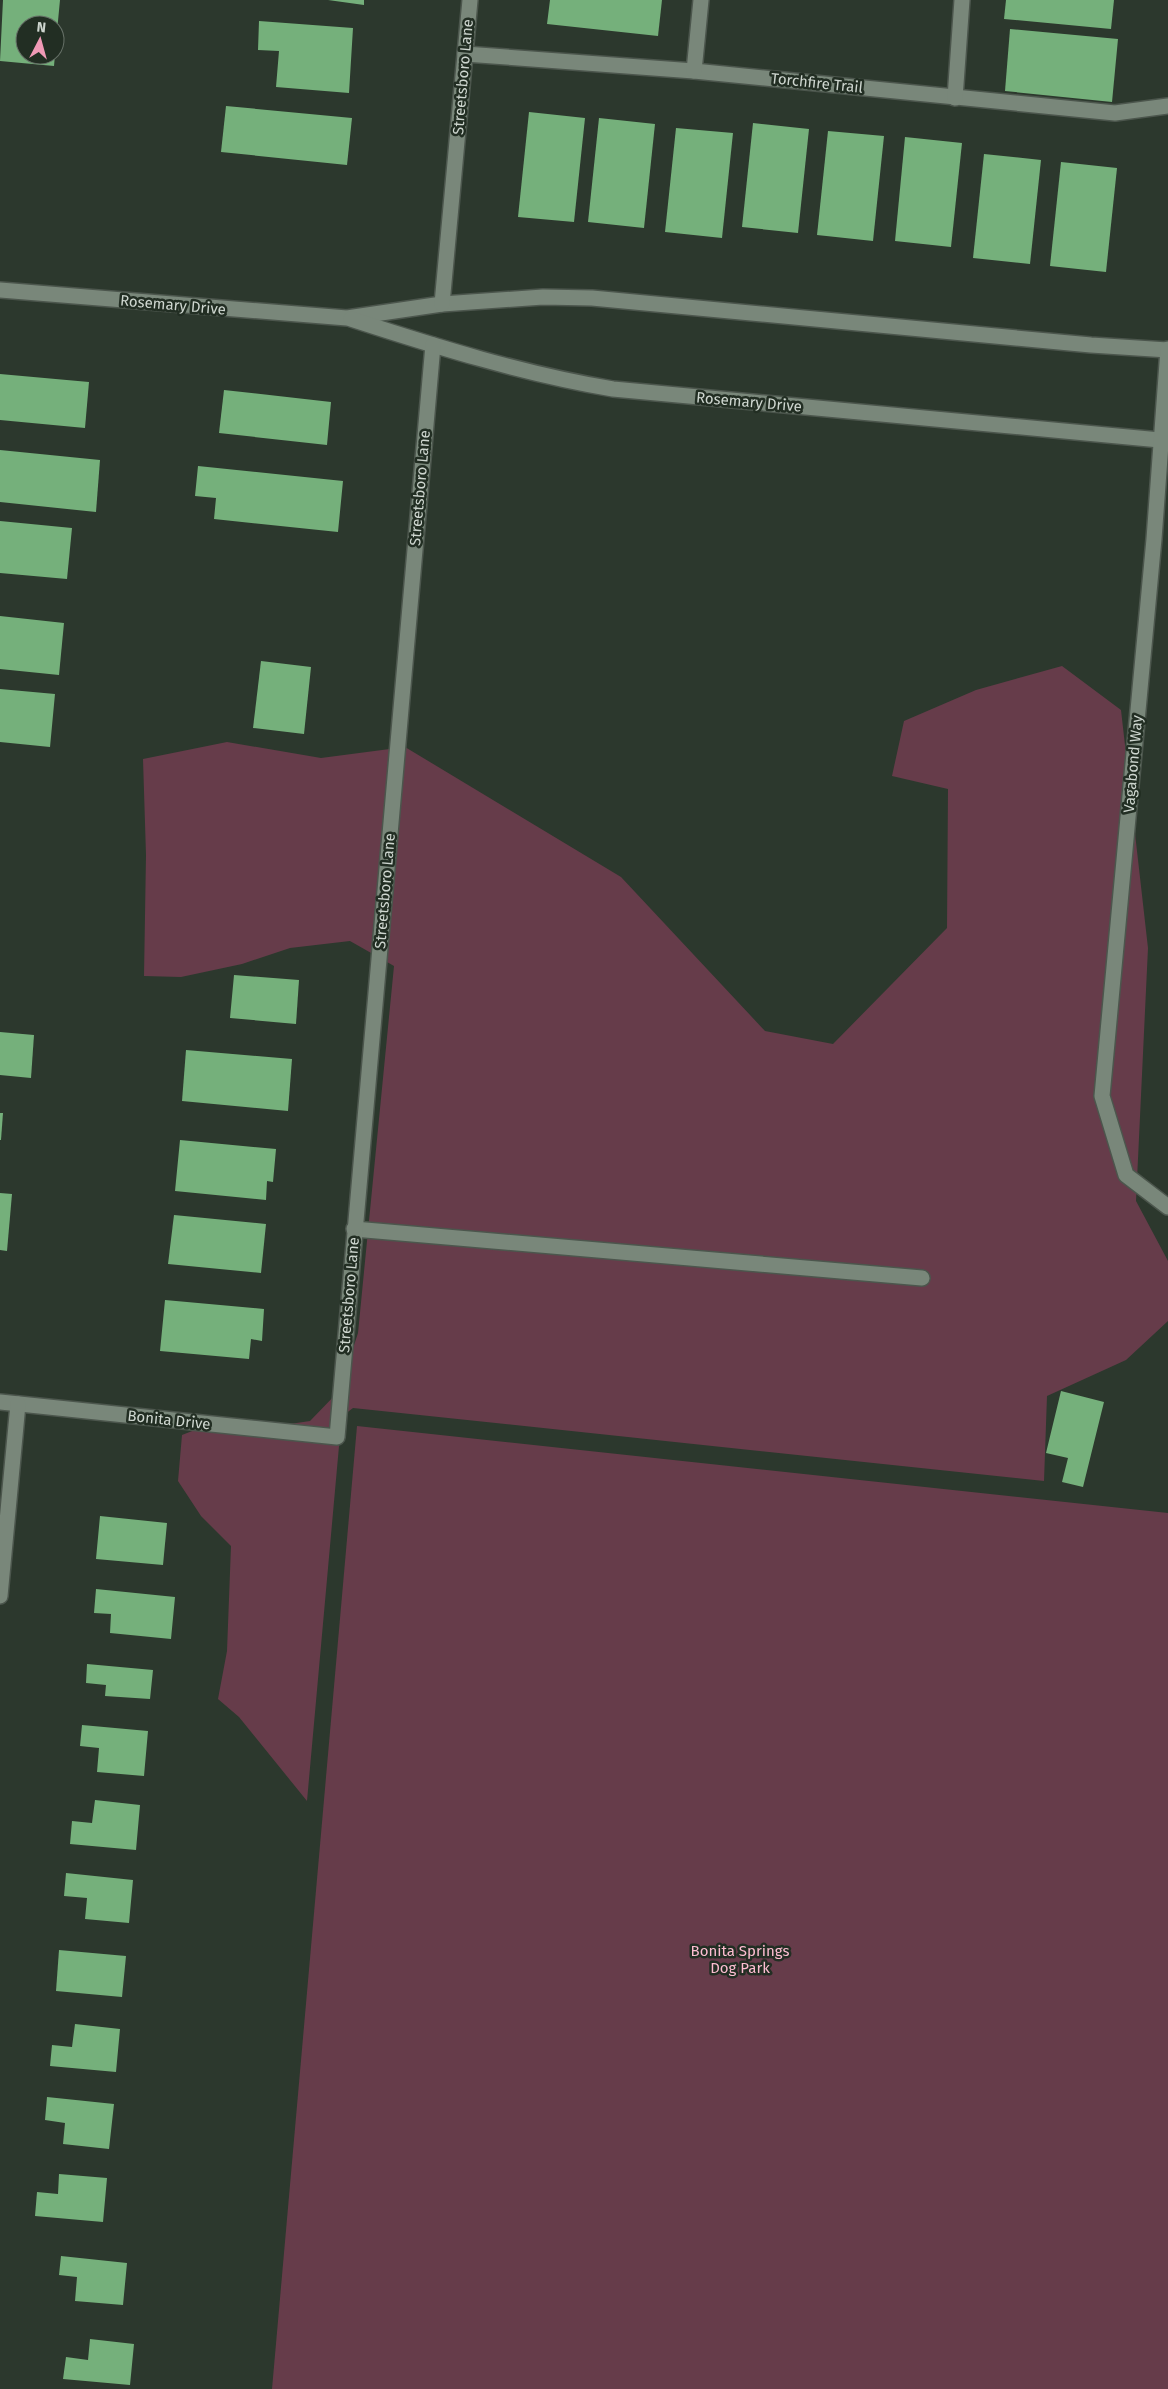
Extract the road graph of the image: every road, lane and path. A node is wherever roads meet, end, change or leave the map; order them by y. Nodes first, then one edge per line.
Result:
1 (470, 0) edge
2 (701, 0) edge
3 (962, 0) edge
4 (465, 54) junction
5 (694, 71) junction
6 (955, 98) junction
7 (1168, 106) edge
8 (0, 290) edge
9 (442, 304) junction
10 (347, 318) junction
11 (433, 345) junction
12 (1168, 350) edge
13 (1160, 440) junction
14 (1168, 1207) edge
15 (354, 1229) junction
16 (922, 1278) dead end
17 (0, 1402) edge
18 (18, 1404) junction
19 (337, 1438) joint
20 (0, 1596) edge

1 - 4 street, Streetsboro Lane
2 - 5 street
3 - 6 street
4 - 5 street, Torchfire Trail
4 - 9 street, Streetsboro Lane
5 - 6 street, Torchfire Trail
6 - 7 street, Torchfire Trail
8 - 10 street, Rosemary Drive
9 - 10 street, Rosemary Drive
9 - 12 street, Rosemary Drive
10 - 11 street, Rosemary Drive
11 - 13 street, Rosemary Drive
11 - 15 street, Streetsboro Lane
12 - 13 street, Vagabond Way
13 - 14 street, Vagabond Way
15 - 16 street
15 - 19 street, Streetsboro Lane
17 - 18 street, Bonita Drive
18 - 19 street, Bonita Drive
18 - 20 street

